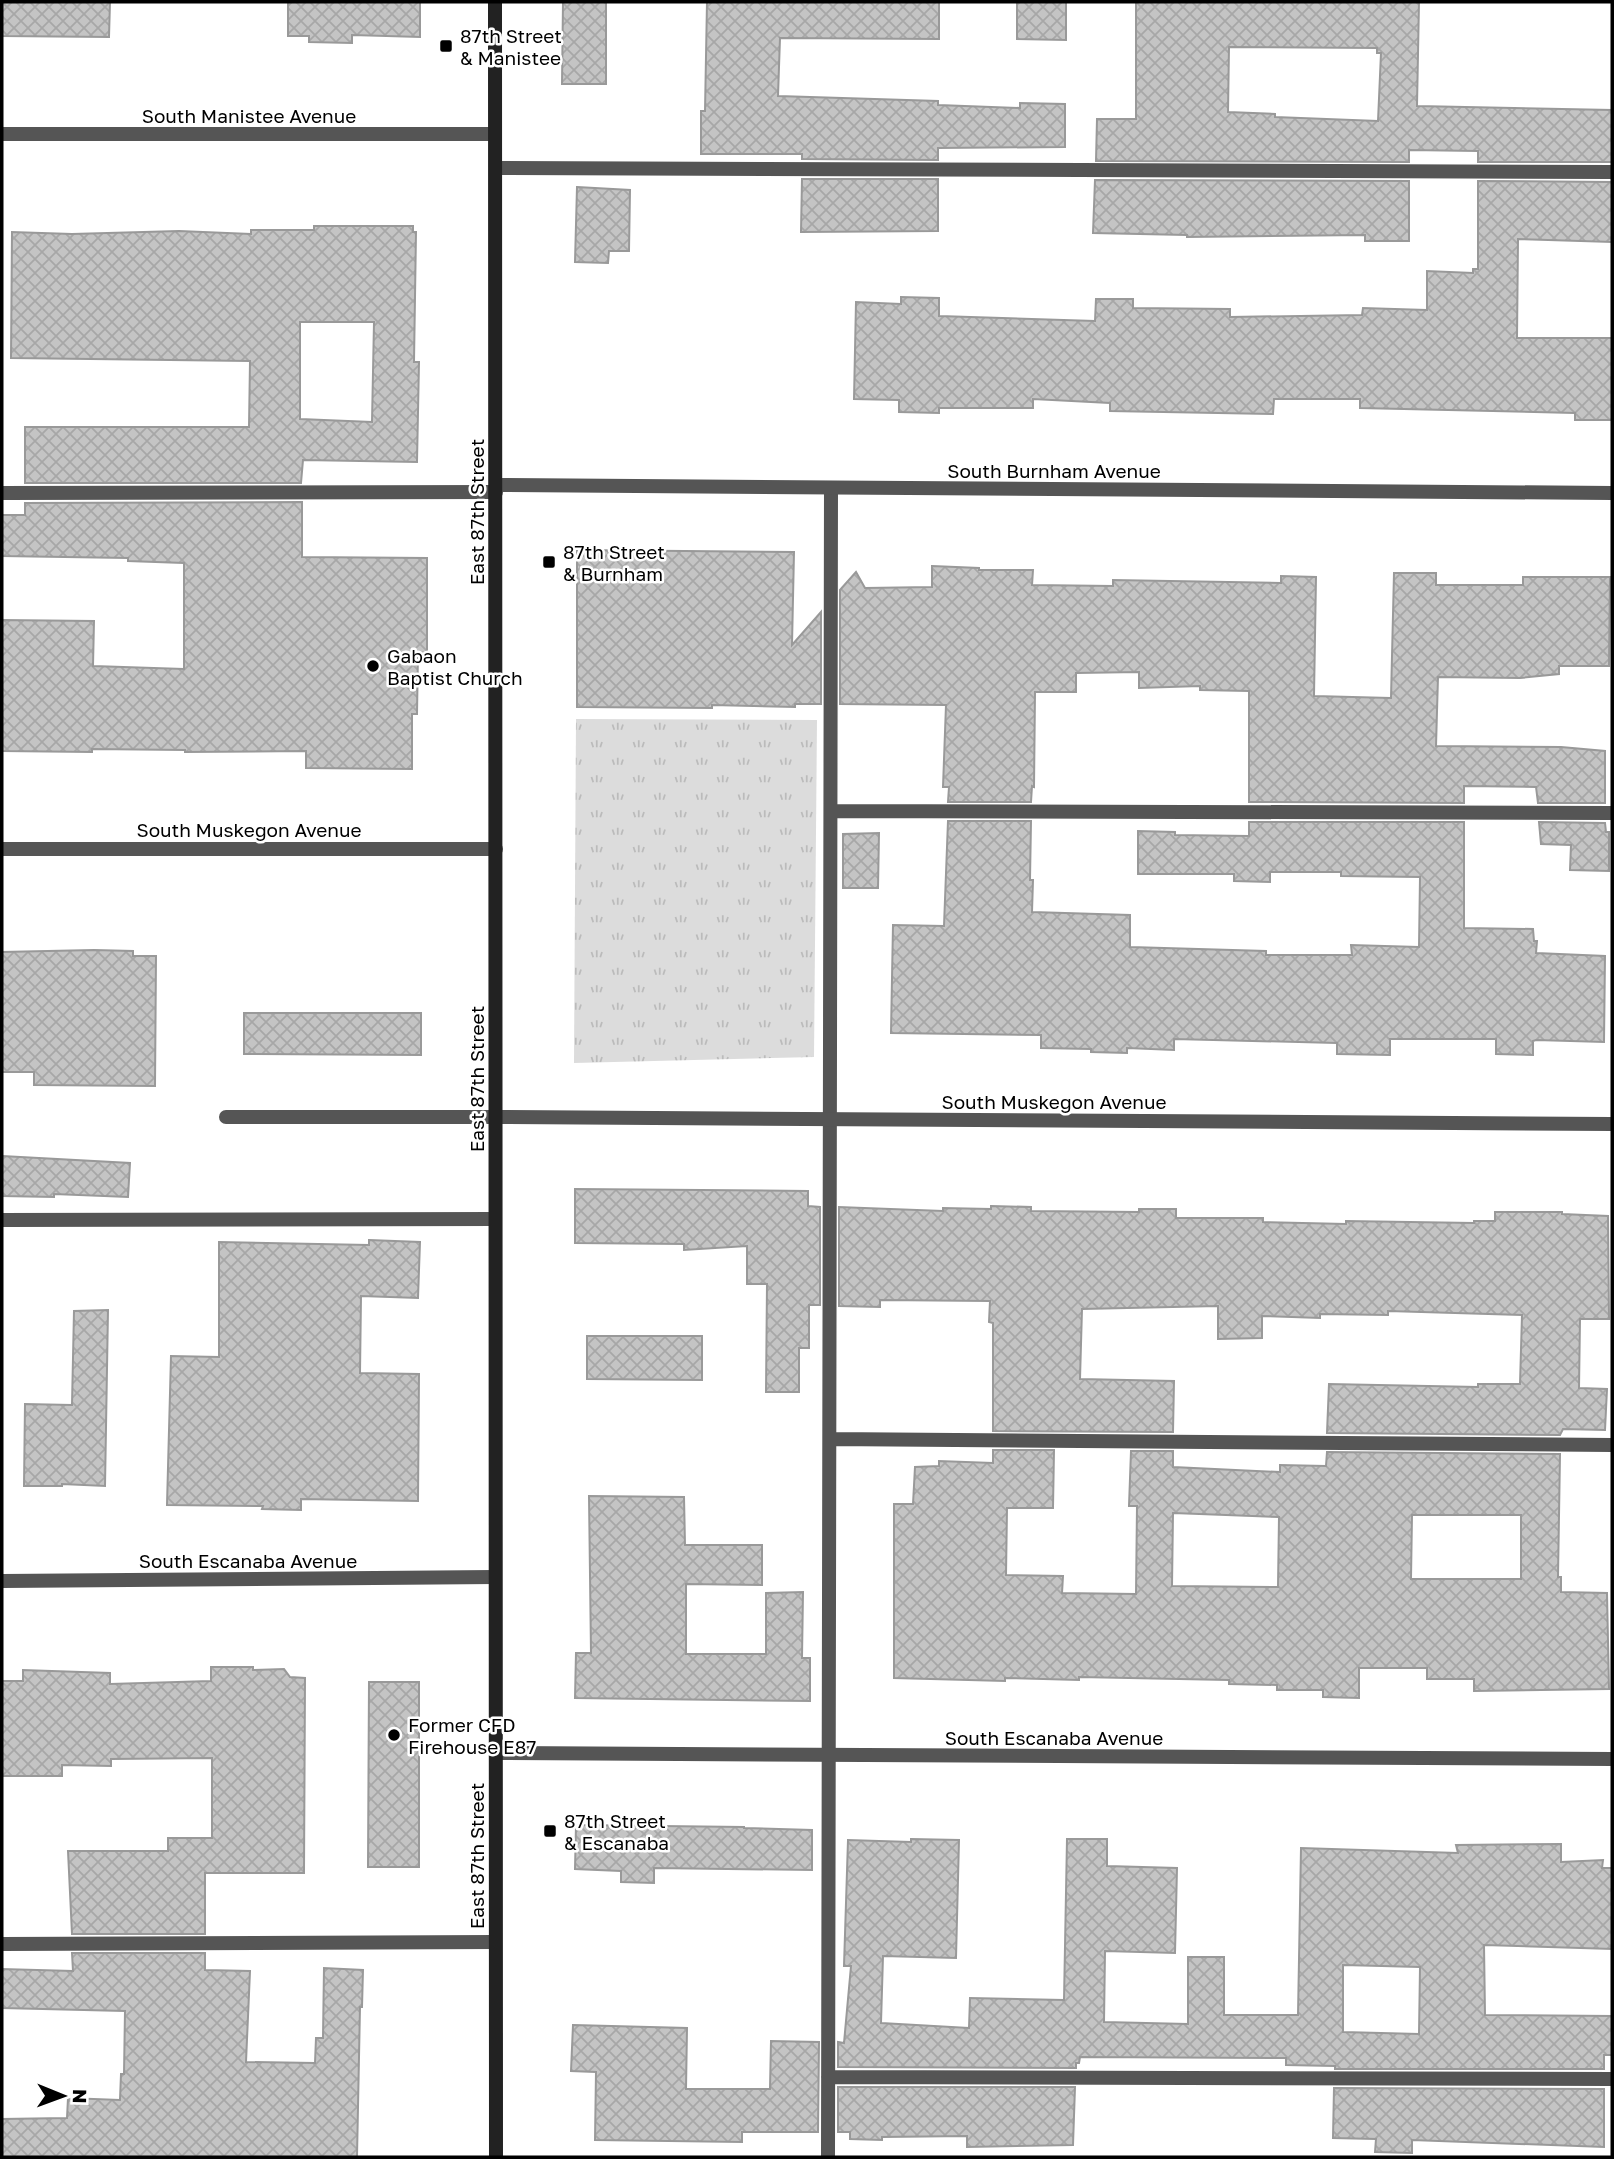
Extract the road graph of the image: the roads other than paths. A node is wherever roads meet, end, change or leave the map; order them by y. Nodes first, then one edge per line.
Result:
1 (495, 2) edge
2 (2, 134) edge
3 (495, 134) junction
4 (496, 168) junction
5 (1612, 172) edge
6 (496, 488) junction
7 (831, 488) junction
8 (1612, 493) edge
9 (2, 494) edge
10 (831, 811) junction
11 (1612, 813) edge
12 (2, 849) edge
13 (496, 849) junction
14 (226, 1117) dead end
15 (496, 1117) junction
16 (830, 1120) junction
17 (1612, 1124) edge
18 (495, 1219) junction
19 (2, 1220) edge
20 (830, 1439) junction
21 (1612, 1445) edge
22 (495, 1577) junction
23 (2, 1581) edge
24 (496, 1754) junction
25 (829, 1755) junction
26 (1612, 1759) edge
27 (495, 1942) junction
28 (2, 1944) edge
29 (828, 2077) junction
30 (1612, 2079) edge
31 (496, 2157) edge
32 (828, 2157) edge

1 - 3 main road, East 87th Street
2 - 3 street, South Manistee Avenue
3 - 4 main road, East 87th Street
4 - 5 street
4 - 6 main road, East 87th Street
6 - 7 street, South Burnham Avenue
6 - 9 street, South Burnham Avenue
6 - 13 main road, East 87th Street
7 - 8 street, South Burnham Avenue
7 - 10 street
10 - 11 street
10 - 16 street
12 - 13 street, South Muskegon Avenue
13 - 15 main road, East 87th Street
14 - 15 street, South Muskegon Avenue
15 - 16 street, South Muskegon Avenue
15 - 18 main road, East 87th Street
16 - 17 street, South Muskegon Avenue
16 - 20 street
18 - 19 street
18 - 22 main road, East 87th Street
20 - 21 street
20 - 25 street
22 - 23 street, South Escanaba Avenue
22 - 24 main road, East 87th Street
24 - 25 street, South Escanaba Avenue
24 - 27 main road, East 87th Street
25 - 26 street, South Escanaba Avenue
25 - 29 street
27 - 28 street
27 - 31 main road, East 87th Street
29 - 30 street
29 - 32 street

